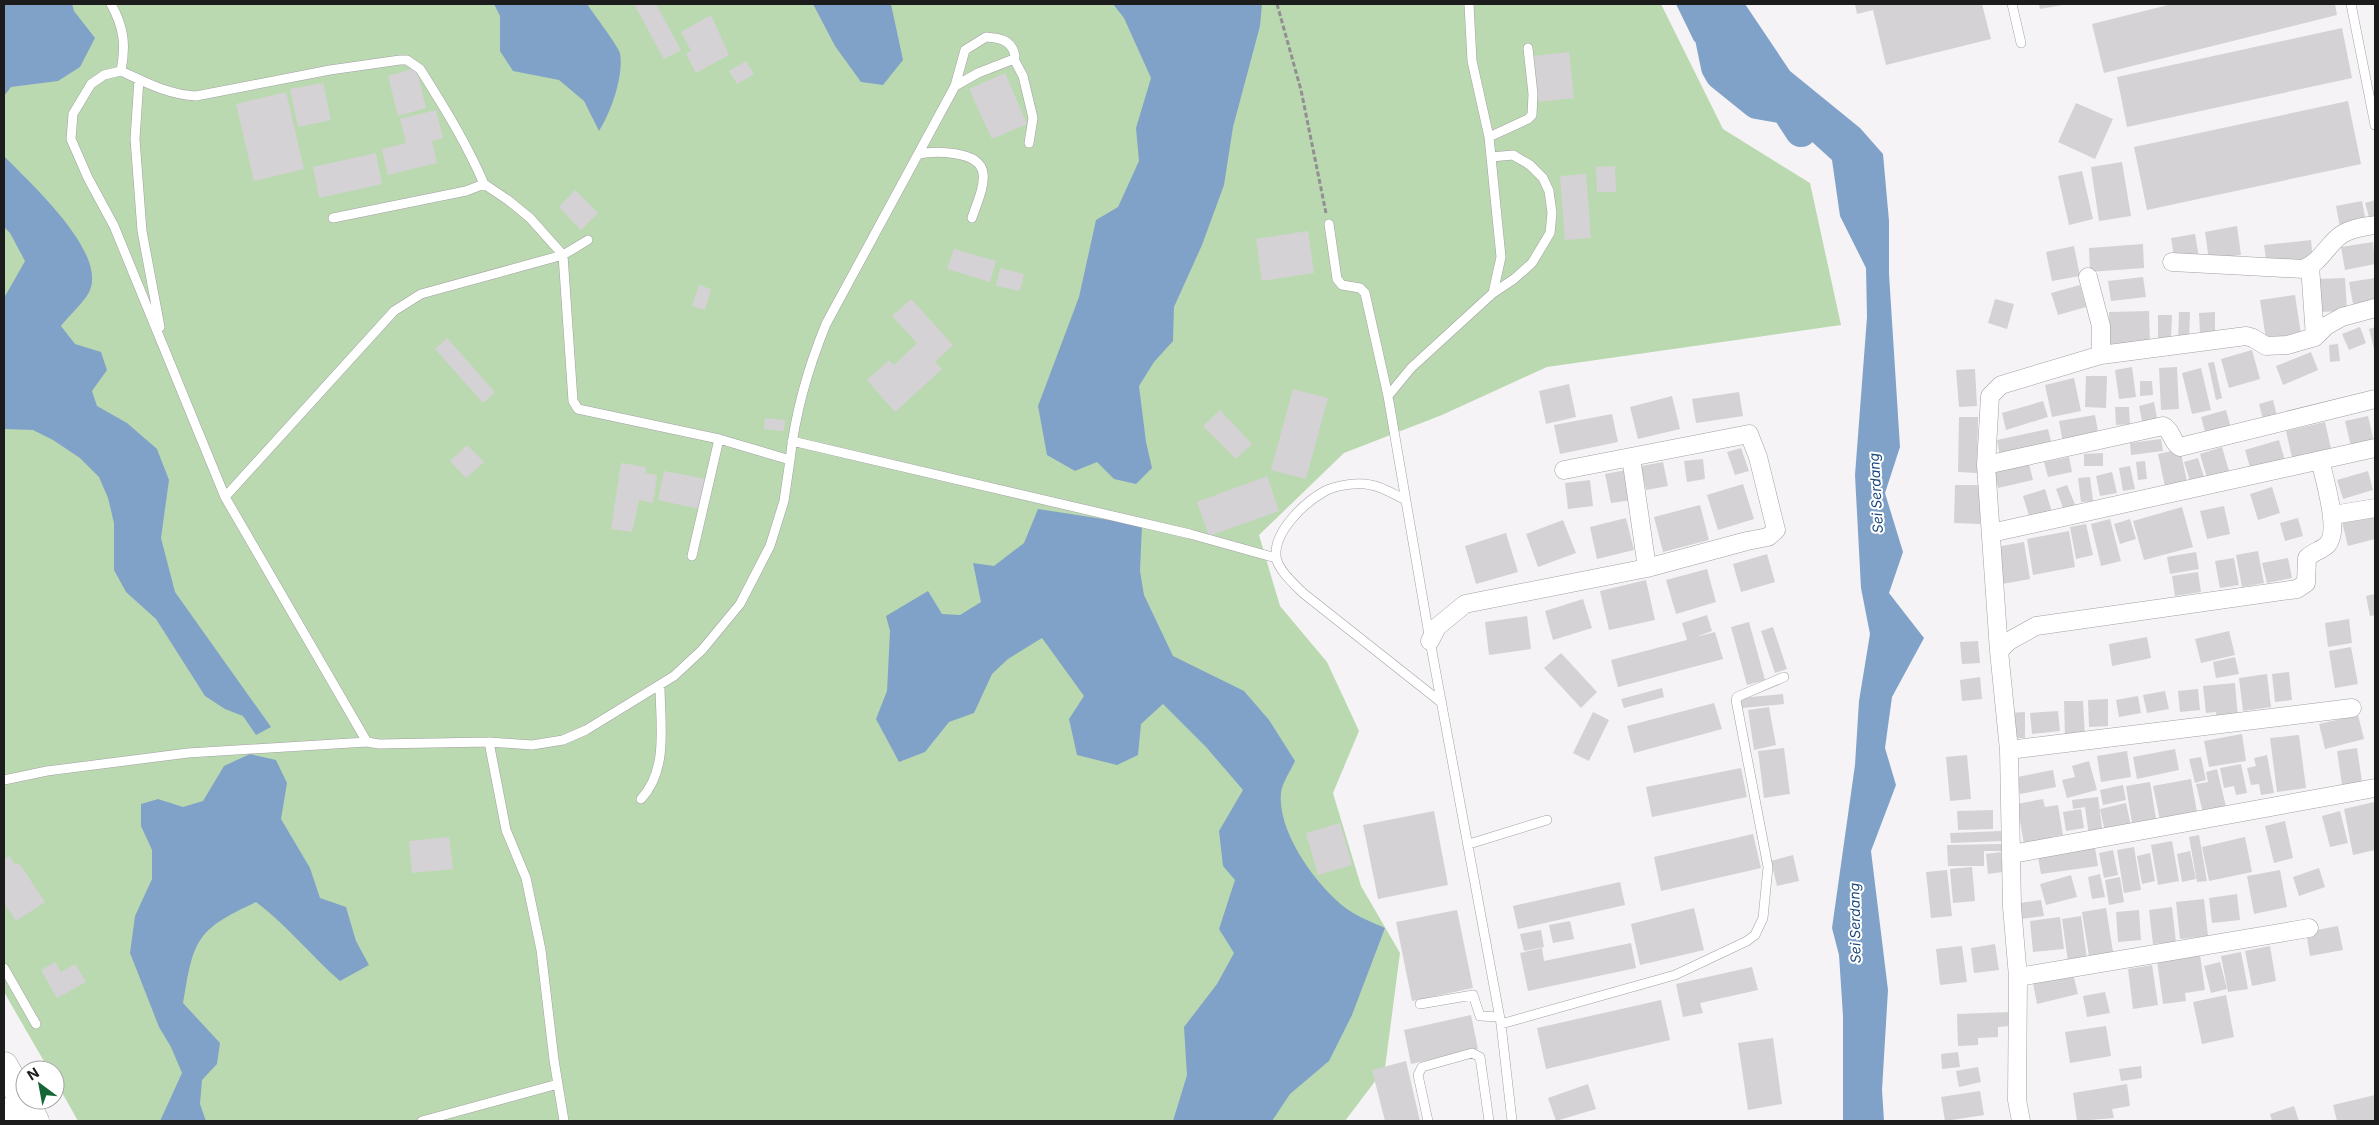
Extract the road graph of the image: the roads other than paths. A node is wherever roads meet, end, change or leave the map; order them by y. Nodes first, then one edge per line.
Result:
1 (111, 4) edge
2 (1469, 4) edge
3 (2012, 4) edge
4 (2351, 4) edge
5 (2021, 43) dead end
6 (1528, 48) dead end
7 (1014, 59) junction
8 (121, 71) junction
9 (139, 79) junction
10 (955, 86) junction
11 (2375, 125) edge
12 (1489, 137) junction
13 (1029, 143) dead end
14 (918, 154) junction
15 (1491, 157) junction
16 (484, 184) junction
17 (333, 218) dead end
18 (972, 218) dead end
19 (1329, 224) road end
20 (2375, 225) edge
21 (588, 240) dead end
22 (563, 255) junction
23 (2172, 262) dead end
24 (2310, 266) junction
25 (2088, 277) dead end
26 (1493, 293) junction
27 (2375, 308) edge
28 (2315, 337) junction
29 (164, 346) junction
30 (2101, 355) junction
31 (1388, 396) junction
32 (2375, 399) edge
33 (719, 439) junction
34 (792, 441) junction
35 (2375, 448) edge
36 (1631, 457) junction
37 (790, 460) junction
38 (2320, 460) junction
39 (1986, 464) junction
40 (1564, 470) dead end
41 (226, 497) junction
42 (1406, 500) junction
43 (2375, 508) edge
44 (2333, 515) junction
45 (1991, 533) junction
46 (692, 556) dead end
47 (1276, 558) junction
48 (1646, 568) junction
49 (1430, 641) junction
50 (1999, 651) junction
51 (1784, 677) dead end
52 (660, 685) junction
53 (1442, 703) junction
54 (2352, 708) dead end
55 (367, 742) junction
56 (489, 742) junction
57 (2009, 750) junction
58 (4, 780) edge
59 (2375, 788) edge
60 (641, 799) dead end
61 (1547, 820) dead end
62 (1468, 844) junction
63 (2012, 854) junction
64 (2309, 928) dead end
65 (4, 968) edge
66 (2018, 977) junction
67 (1420, 1004) dead end
68 (1500, 1021) junction
69 (36, 1024) dead end
70 (4, 1066) edge
71 (558, 1084) junction
72 (4, 1112) edge
73 (9, 1121) edge
74 (35, 1121) edge
75 (422, 1121) edge
76 (564, 1121) edge
77 (1428, 1121) edge
78 (1489, 1121) edge
79 (1512, 1121) edge
80 (2021, 1121) edge

1 - 8 lane
2 - 12 lane
3 - 5 lane
4 - 11 lane
6 - 12 lane
7 - 10 lane
7 - 10 lane
7 - 13 lane
8 - 9 lane
8 - 29 lane
9 - 16 lane
9 - 29 lane
10 - 14 lane
12 - 15 lane
14 - 18 lane
14 - 34 lane
15 - 26 lane
15 - 26 lane
16 - 17 lane
16 - 22 lane
19 - 31 lane
20 - 24 street
21 - 22 lane
22 - 33 lane
22 - 41 lane
23 - 24 street
24 - 28 street
25 - 30 street
26 - 31 lane
27 - 28 street
28 - 30 street
29 - 41 lane
30 - 39 street
31 - 42 lane
32 - 39 street
33 - 37 lane
33 - 46 lane
34 - 37 lane
34 - 47 lane
35 - 38 street
36 - 40 street
36 - 48 street
36 - 48 street
37 - 52 lane
38 - 44 street
38 - 45 street
39 - 45 street
41 - 55 lane
42 - 47 lane
42 - 49 lane
43 - 44 street
44 - 50 street
45 - 50 street
47 - 53 lane
48 - 49 street
49 - 53 lane
50 - 57 street
51 - 68 lane
52 - 56 lane
52 - 60 lane
53 - 62 lane
54 - 57 street
55 - 56 lane
55 - 58 lane
56 - 71 lane
57 - 63 street
59 - 63 street
61 - 62 lane
62 - 68 lane
63 - 66 street
64 - 66 street
65 - 69 lane
66 - 80 street
67 - 68 lane
68 - 79 lane
70 - 74 highway
71 - 75 lane
71 - 76 lane
72 - 73 highway
77 - 78 lane

